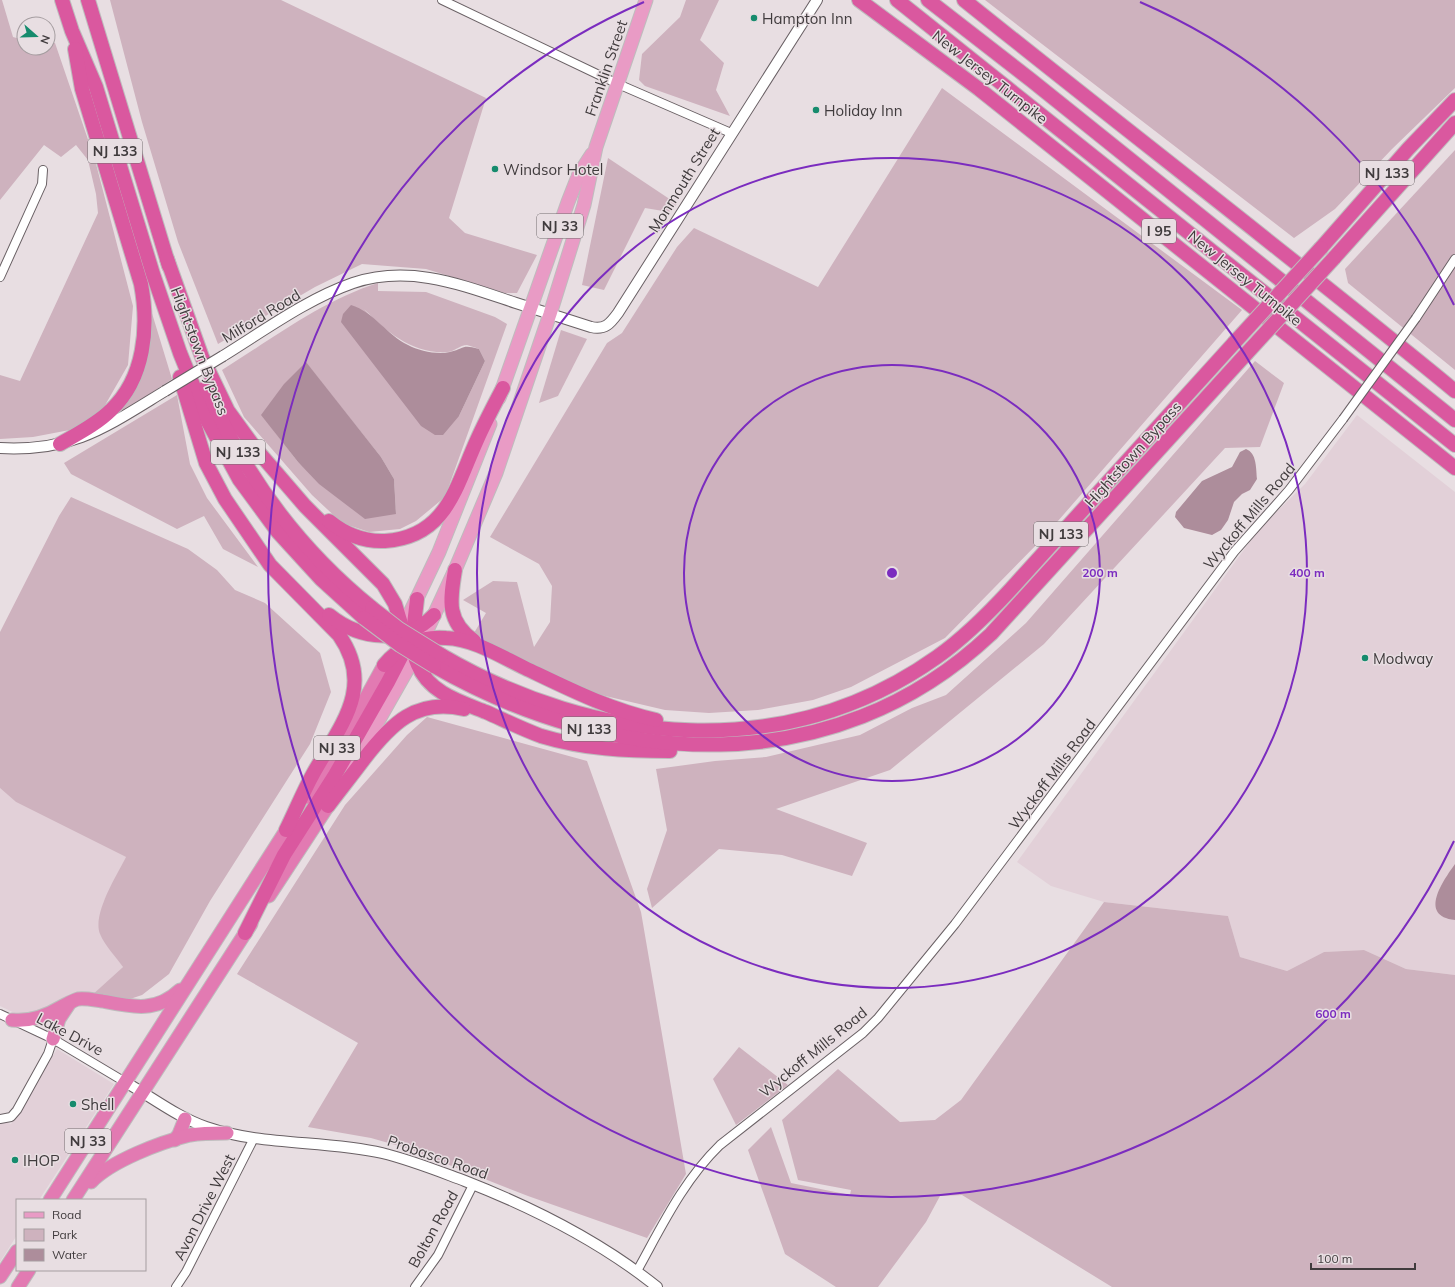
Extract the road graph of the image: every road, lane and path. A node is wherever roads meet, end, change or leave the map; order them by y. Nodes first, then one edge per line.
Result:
1 (62, 0) edge
2 (88, 0) edge
3 (442, 0) edge
4 (646, 0) edge
5 (817, 0) edge
6 (859, 0) edge
7 (897, 0) edge
8 (928, 0) edge
9 (964, 0) edge
10 (72, 30) junction
11 (618, 84) junction
12 (1455, 100) edge
13 (1455, 123) edge
14 (731, 133) junction
15 (596, 147) junction
16 (43, 170) dead end
17 (1455, 258) edge
18 (167, 259) junction
19 (153, 274) junction
20 (0, 277) edge
21 (531, 308) junction
22 (550, 314) junction
23 (503, 388) junction
24 (1455, 391) edge
25 (1455, 420) edge
26 (60, 444) junction
27 (1455, 445) edge
28 (0, 448) edge
29 (255, 448) junction
30 (1455, 468) edge
31 (250, 535) junction
32 (455, 570) junction
33 (417, 599) joint
34 (368, 613) junction
35 (434, 615) joint
36 (410, 639) junction
37 (482, 648) junction
38 (437, 661) junction
39 (384, 665) joint
40 (516, 726) junction
41 (746, 729) junction
42 (756, 743) junction
43 (328, 806) junction
44 (286, 830) junction
45 (245, 933) junction
46 (191, 978) junction
47 (70, 1002) junction
48 (0, 1014) edge
49 (12, 1020) junction
50 (53, 1039) junction
51 (125, 1082) junction
52 (143, 1092) junction
53 (0, 1119) edge
54 (185, 1119) junction
55 (227, 1133) junction
56 (254, 1138) junction
57 (175, 1140) junction
58 (474, 1185) junction
59 (51, 1199) edge
60 (76, 1199) edge
61 (76, 1199) edge
62 (16, 1253) edge
63 (28, 1271) edge
64 (637, 1272) junction
65 (0, 1277) edge
66 (18, 1287) edge
67 (176, 1287) edge
68 (415, 1287) edge
69 (658, 1287) edge

1 - 10 highway, Hightstown Bypass / NJ 133
2 - 18 highway, Hightstown Bypass / NJ 133
3 - 11 street
4 - 11 main road, Franklin Street / NJ 33
5 - 14 street, Monmouth Street
6 - 30 highway, New Jersey Turnpike / I 95
7 - 27 highway, New Jersey Turnpike / I 95
8 - 25 highway, New Jersey Turnpike / I 95
9 - 24 highway
10 - 19 highway, Hightstown Bypass / NJ 133
10 - 26 highway
11 - 14 street
11 - 15 main road, Franklin Street / NJ 33
12 - 41 highway, Hightstown Bypass / NJ 133, bridge
13 - 42 highway, Hightstown Bypass / NJ 133, bridge
14 - 22 street, Monmouth Street
15 - 21 main road, NJ 33
15 - 22 main road, NJ 33
16 - 20 street
17 - 64 street, Wyckoff Mills Road, bridge
18 - 29 highway
18 - 34 highway, Hightstown Bypass / NJ 133
19 - 31 highway
19 - 34 highway, Hightstown Bypass / NJ 133
21 - 22 street, Milford Road
21 - 23 main road, NJ 33
21 - 26 street, Milford Road, bridge
22 - 32 main road, NJ 33
23 - 29 highway
23 - 33 main road, NJ 33
26 - 28 street, Milford Road
29 - 36 highway
31 - 36 highway
31 - 44 highway
32 - 35 main road, NJ 33
32 - 37 highway
33 - 36 highway
34 - 38 highway, Hightstown Bypass / NJ 133, bridge
35 - 36 highway
36 - 37 highway
36 - 39 highway
36 - 40 highway
36 - 43 main road, NJ 33
36 - 45 highway
37 - 41 highway
38 - 41 highway, Hightstown Bypass / NJ 133
38 - 42 highway, Hightstown Bypass / NJ 133
39 - 44 highway, NJ 33
40 - 42 highway
40 - 43 highway
43 - 45 highway, NJ 33
44 - 46 highway, NJ 33
45 - 52 highway, NJ 33
46 - 47 highway
46 - 51 highway, NJ 33
47 - 49 highway
47 - 50 highway
48 - 49 street, Lake Drive
49 - 50 street, Lake Drive
50 - 51 street, Lake Drive
50 - 53 street
51 - 52 street, Probasco Road
51 - 59 highway, NJ 33
52 - 54 street, Probasco Road
52 - 60 highway, NJ 33
54 - 55 street, Probasco Road
54 - 57 highway
55 - 56 street, Probasco Road
55 - 57 highway
56 - 58 street, Probasco Road
56 - 67 street, Avon Drive West
57 - 61 highway
58 - 64 street, Probasco Road
58 - 68 street, Bolton Road
62 - 65 highway
63 - 66 highway
64 - 69 street, Probasco Road

